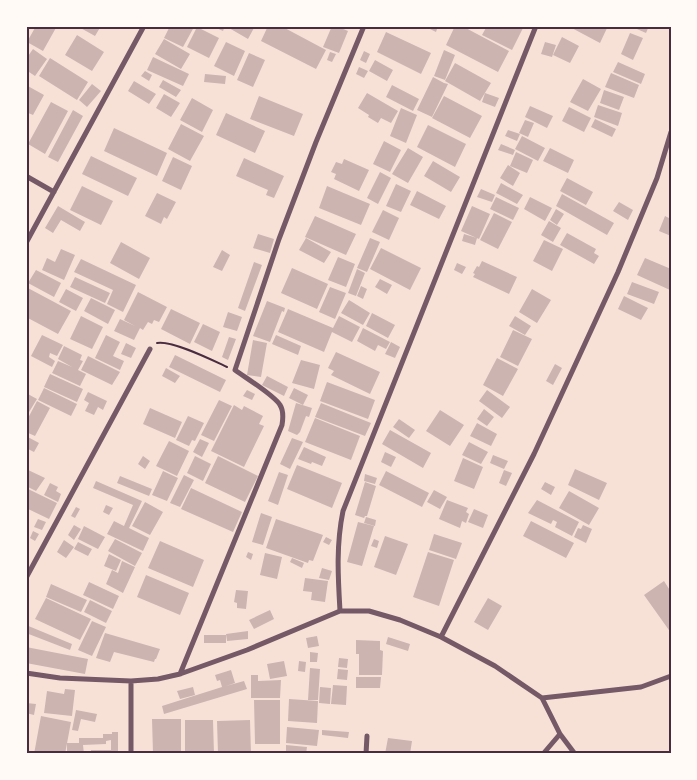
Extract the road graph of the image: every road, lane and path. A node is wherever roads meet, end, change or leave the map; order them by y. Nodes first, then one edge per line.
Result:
1 (144, 26) edge
2 (364, 26) edge
3 (533, 27) edge
4 (671, 132) edge
5 (26, 176) edge
6 (54, 192) junction
7 (26, 243) edge
8 (150, 349) joint
9 (235, 370) junction
10 (26, 578) edge
11 (340, 611) junction
12 (441, 637) junction
13 (26, 674) edge
14 (180, 674) junction
15 (671, 676) edge
16 (131, 681) junction
17 (542, 698) junction
18 (560, 734) junction
19 (368, 736) dead end
20 (131, 754) edge
21 (366, 754) edge
22 (543, 754) edge
23 (575, 754) edge

1 - 6 street
2 - 9 street
3 - 11 street
4 - 12 street
5 - 6 street
6 - 7 street
8 - 9 path
8 - 10 street
9 - 14 street
11 - 12 street
11 - 14 street
12 - 17 street
13 - 16 street
14 - 16 street
15 - 17 street
16 - 20 street
17 - 18 street
18 - 22 street
18 - 23 street
19 - 21 street

